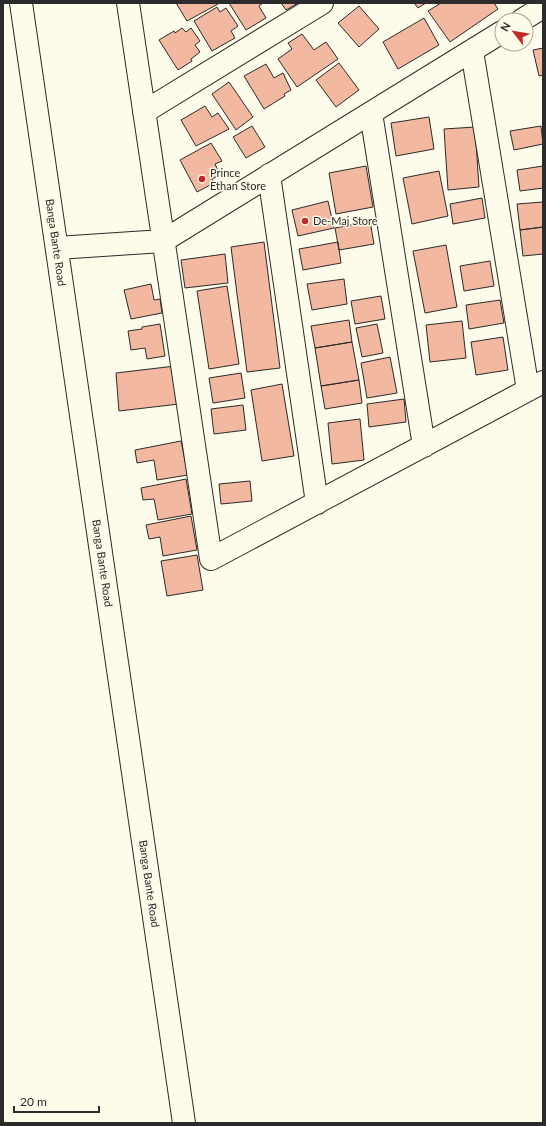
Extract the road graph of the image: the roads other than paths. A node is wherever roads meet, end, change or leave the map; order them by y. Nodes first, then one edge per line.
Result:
1 (21, 3) edge
2 (128, 3) edge
3 (322, 3) edge
4 (543, 7) edge
5 (534, 13) edge
6 (494, 37) edge
7 (472, 51) junction
8 (144, 112) junction
9 (371, 113) junction
10 (269, 175) junction
11 (163, 241) junction
12 (57, 248) junction
13 (535, 386) edge
14 (424, 446) junction
15 (316, 503) junction
16 (184, 1123) edge

1 - 12 street, Banga Bante Road
2 - 8 street
3 - 8 street
4 - 5 street
6 - 7 street
7 - 9 street
7 - 13 street
8 - 11 street
9 - 10 street
9 - 14 street
10 - 11 street
10 - 15 street
11 - 12 street
11 - 15 street
12 - 16 street, Banga Bante Road
13 - 14 street
14 - 15 street

